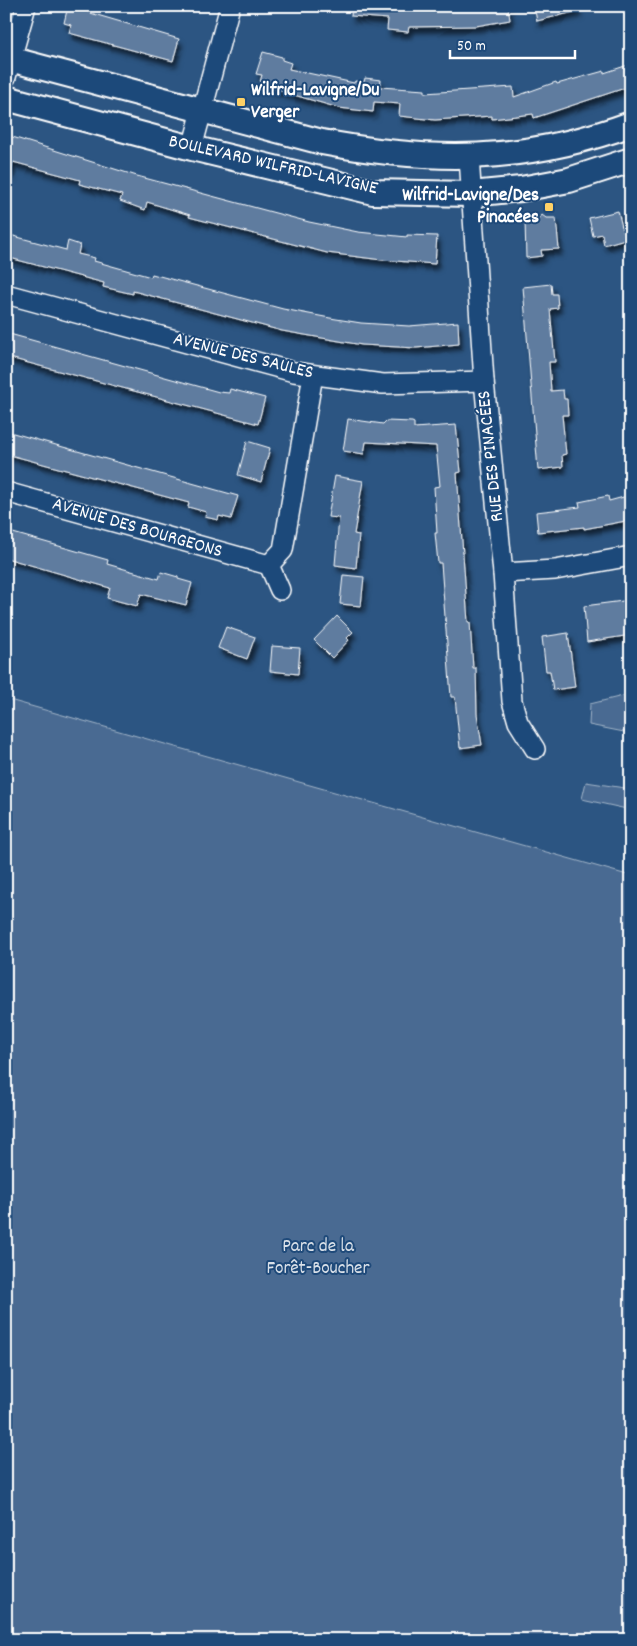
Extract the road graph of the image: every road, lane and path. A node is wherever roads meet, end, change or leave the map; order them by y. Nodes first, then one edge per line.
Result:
1 (26, 6) edge
2 (230, 6) edge
3 (8, 65) edge
4 (6, 98) edge
5 (202, 110) junction
6 (631, 124) edge
7 (192, 148) junction
8 (469, 157) junction
9 (631, 160) edge
10 (471, 194) junction
11 (6, 294) edge
12 (313, 375) junction
13 (484, 381) junction
14 (6, 492) edge
15 (631, 556) edge
16 (269, 565) junction
17 (503, 573) junction
18 (280, 590) dead end
19 (535, 749) dead end

1 - 3 street
2 - 5 street
3 - 5 street, BOULEVARD WILFRID-LAVIGNE
4 - 7 street, BOULEVARD WILFRID-LAVIGNE
5 - 7 street
5 - 8 street, BOULEVARD WILFRID-LAVIGNE
6 - 8 street, BOULEVARD WILFRID-LAVIGNE
7 - 10 street, BOULEVARD WILFRID-LAVIGNE
8 - 10 street, RUE DES PINACÉES
9 - 10 street, BOULEVARD WILFRID-LAVIGNE
10 - 13 street, RUE DES PINACÉES
11 - 12 street, AVENUE DES SAULES
12 - 13 street, AVENUE DES SAULES
12 - 16 street
13 - 17 street, RUE DES PINACÉES
14 - 16 street, AVENUE DES BOURGEONS
15 - 17 street
16 - 18 street
17 - 19 street, RUE DES PINACÉES

